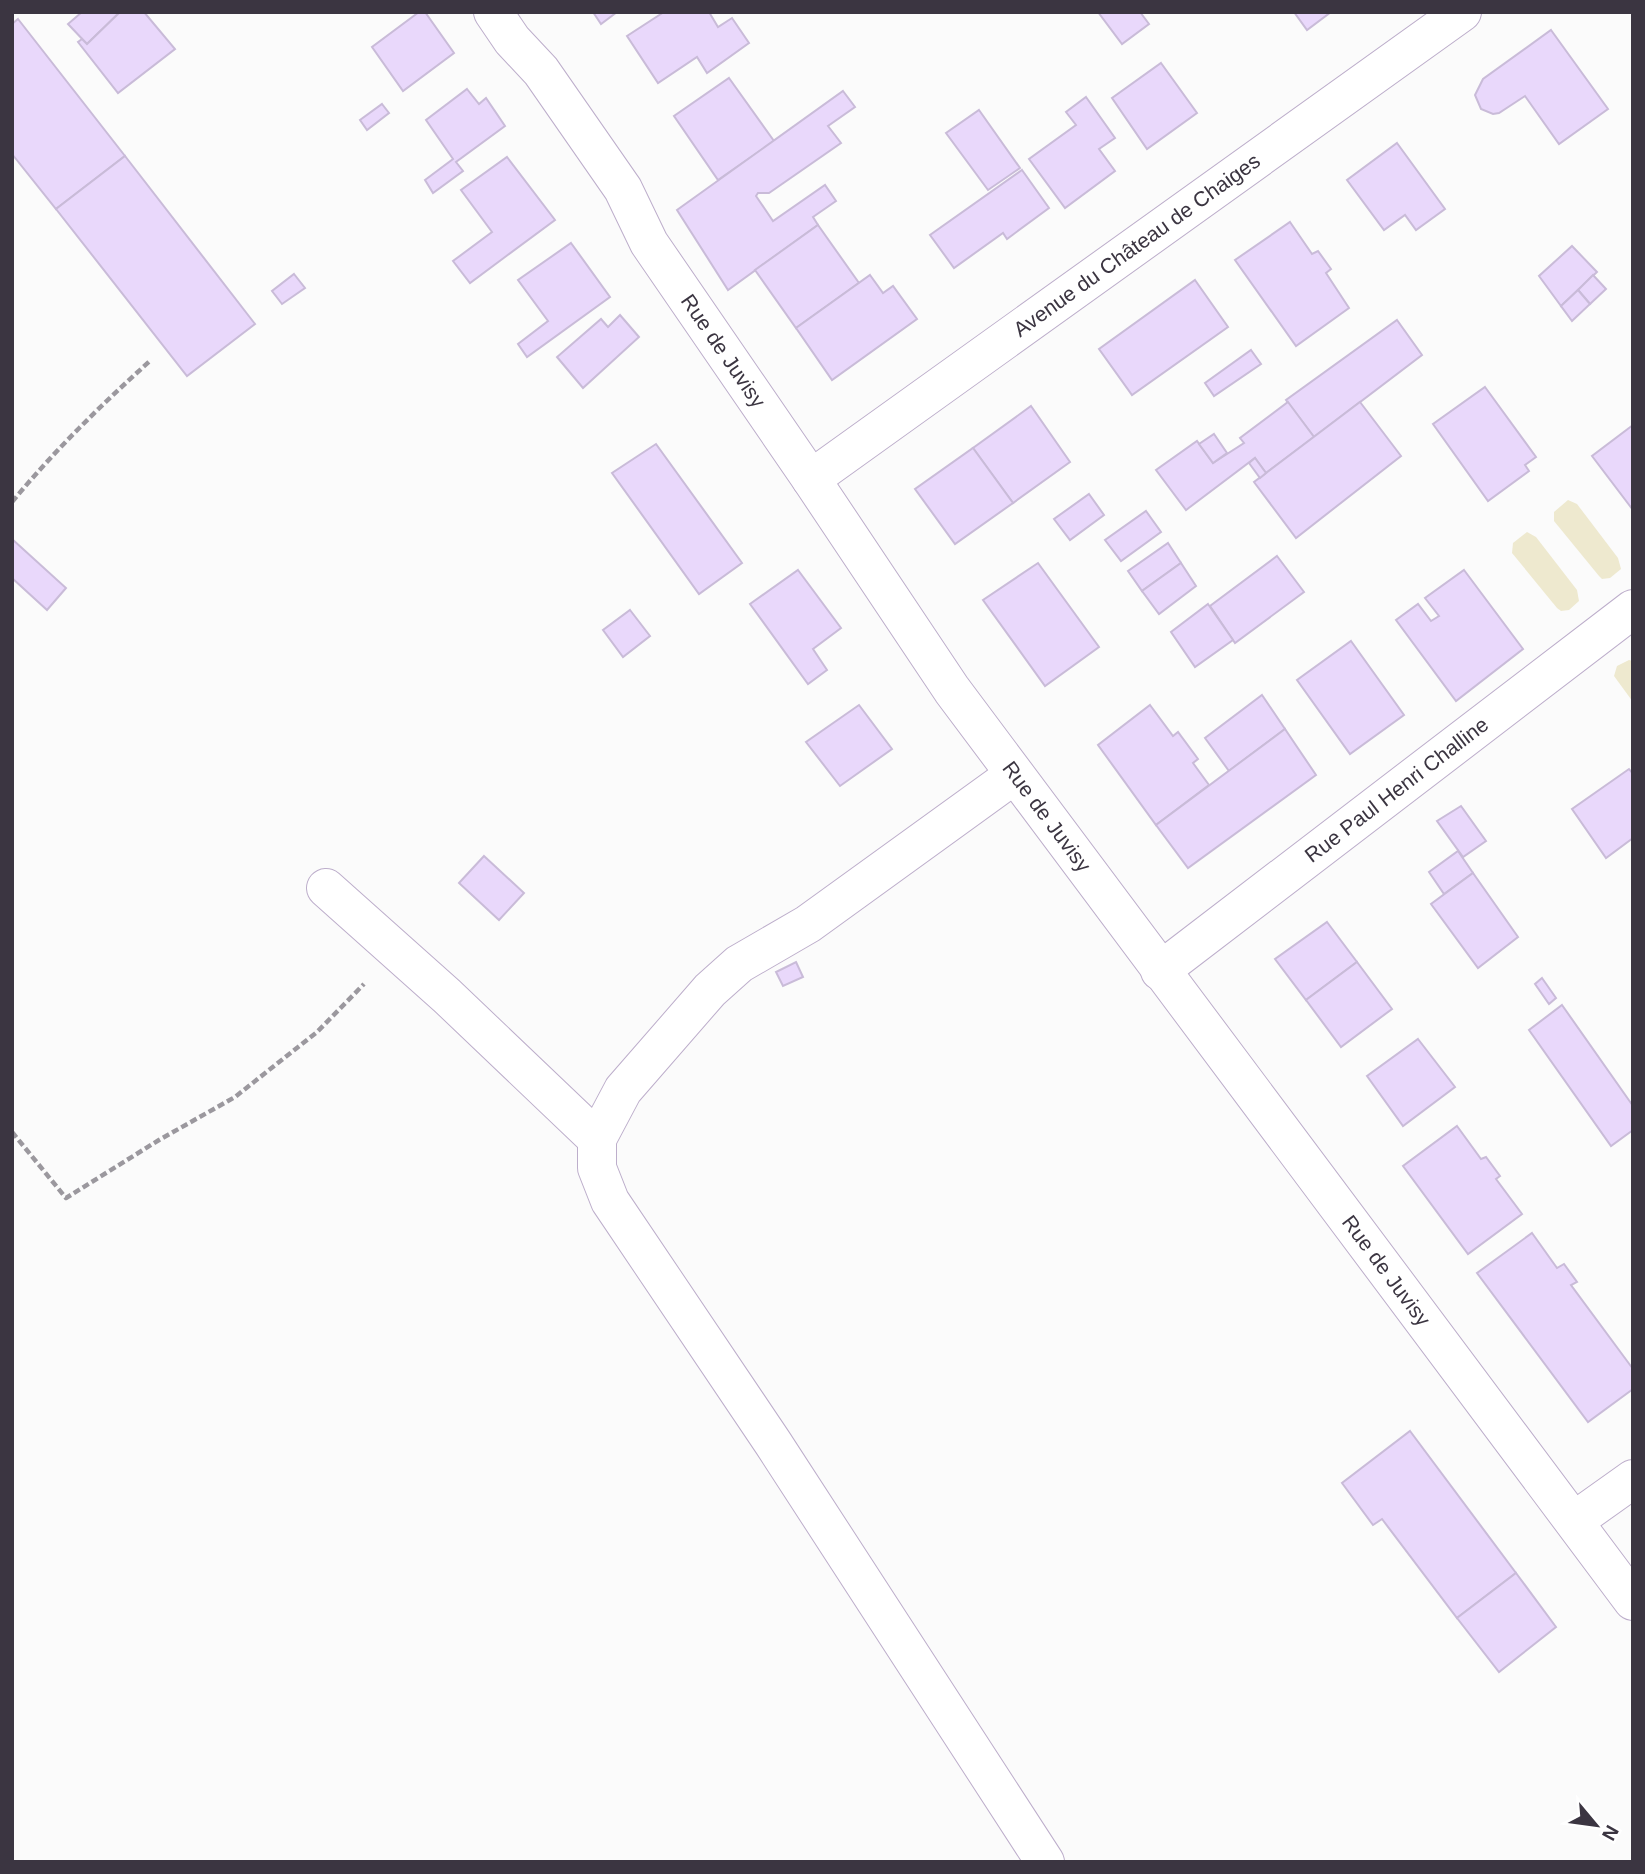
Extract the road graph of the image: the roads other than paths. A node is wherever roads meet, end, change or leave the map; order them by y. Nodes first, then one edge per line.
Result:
1 (493, 12) edge
2 (1462, 12) edge
3 (811, 479) junction
4 (1633, 609) edge
5 (1014, 775) junction
6 (326, 888) dead end
7 (1160, 971) junction
8 (597, 1139) junction
9 (1633, 1479) edge
10 (1574, 1521) junction
11 (1633, 1601) edge
12 (1045, 1862) edge

1 - 3 street, Rue de Juvisy
2 - 3 street, Avenue du Château de Chaiges
3 - 5 street, Rue de Juvisy
4 - 7 street, Rue Paul Henri Challine
5 - 7 street, Rue de Juvisy
5 - 8 street
6 - 8 street
7 - 10 street, Rue de Juvisy
8 - 12 street
9 - 10 street
10 - 11 street, Rue de Juvisy

